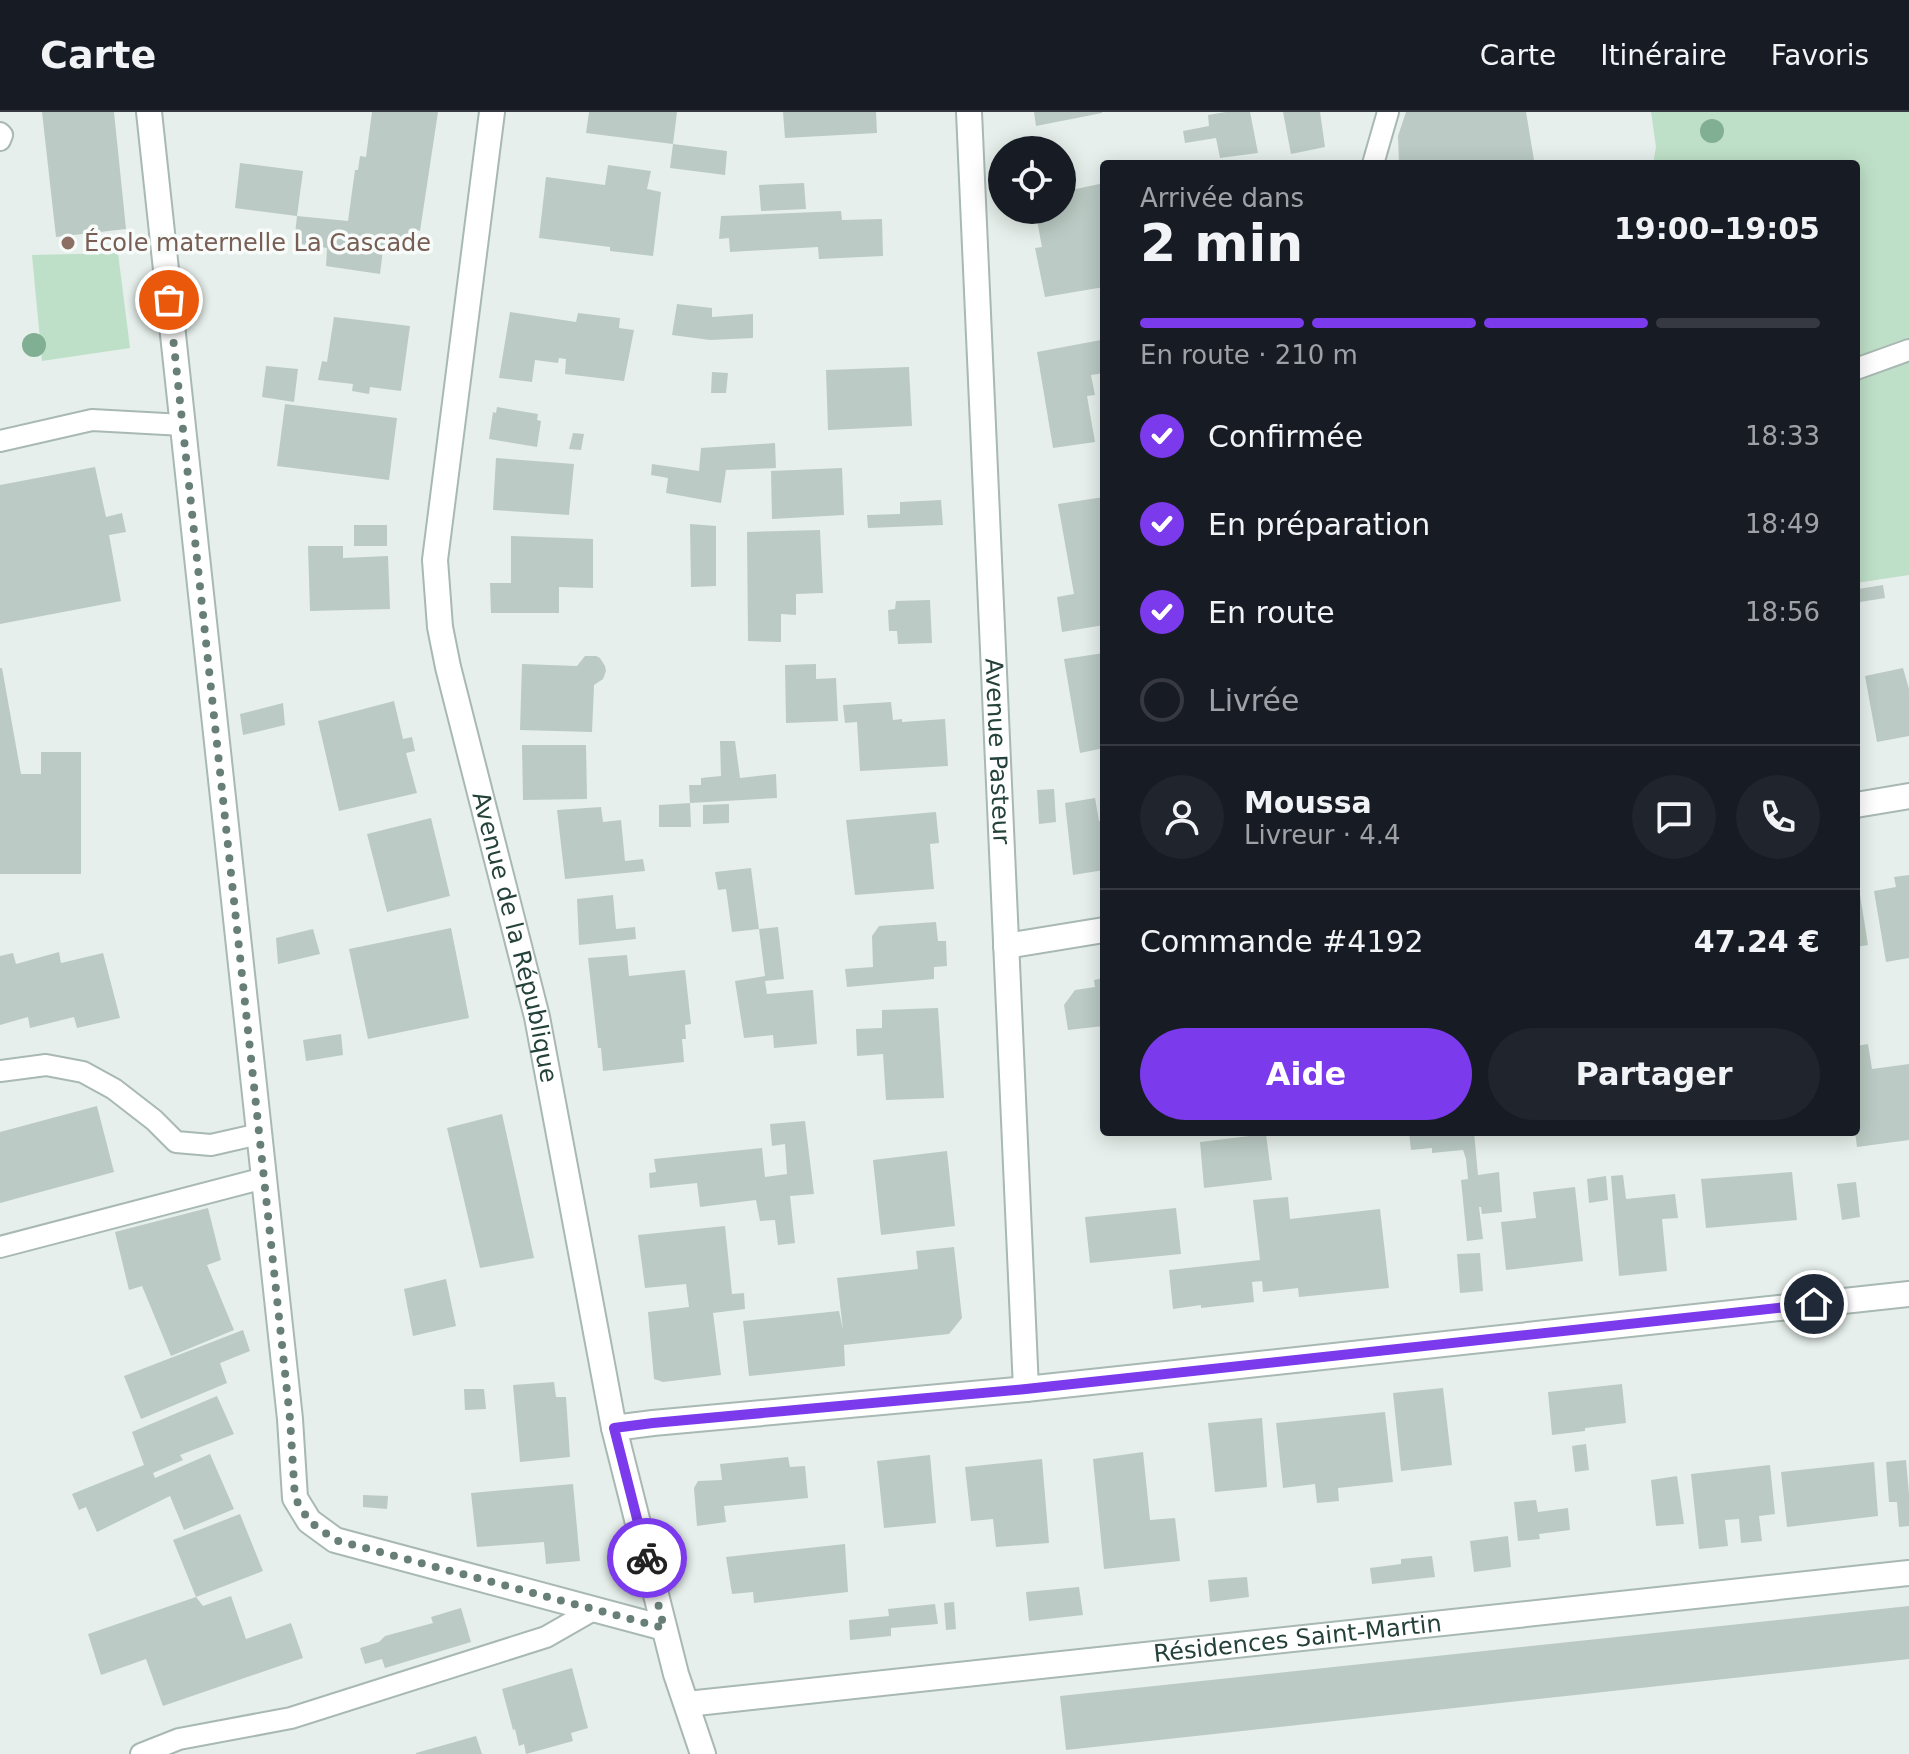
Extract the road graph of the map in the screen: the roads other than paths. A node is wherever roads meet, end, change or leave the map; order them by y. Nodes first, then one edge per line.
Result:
1 (149, 112) edge
2 (492, 112) edge
3 (969, 112) edge
4 (1388, 112) edge
5 (0, 133) edge
6 (0, 140) edge
7 (1374, 160) edge
8 (1909, 350) edge
9 (1860, 368) edge
10 (183, 425) junction
11 (0, 441) edge
12 (1909, 796) edge
13 (1860, 804) edge
14 (1100, 931) edge
15 (1006, 946) junction
16 (0, 1071) edge
17 (259, 1134) junction
18 (264, 1178) junction
19 (0, 1247) edge
20 (1909, 1294) edge
21 (1026, 1389) junction
22 (614, 1428) junction
23 (1909, 1573) edge
24 (595, 1609) junction
25 (664, 1628) junction
26 (687, 1704) junction
27 (141, 1754) edge
28 (703, 1754) edge

1 - 10 street
2 - 22 street, Avenue de la République
3 - 15 street, Avenue Pasteur
4 - 7 lane
5 - 6 lane
8 - 9 lane
10 - 11 lane
10 - 17 street
12 - 13 street
14 - 15 street
15 - 21 street, Avenue Pasteur
16 - 17 lane
17 - 18 street
18 - 19 lane
18 - 24 street
20 - 21 street
21 - 22 street
22 - 25 street, Avenue de la République
23 - 26 street, Résidences Saint-Martin
24 - 25 street
24 - 27 lane
25 - 26 street, Avenue de la République
26 - 28 street, Avenue de la République

